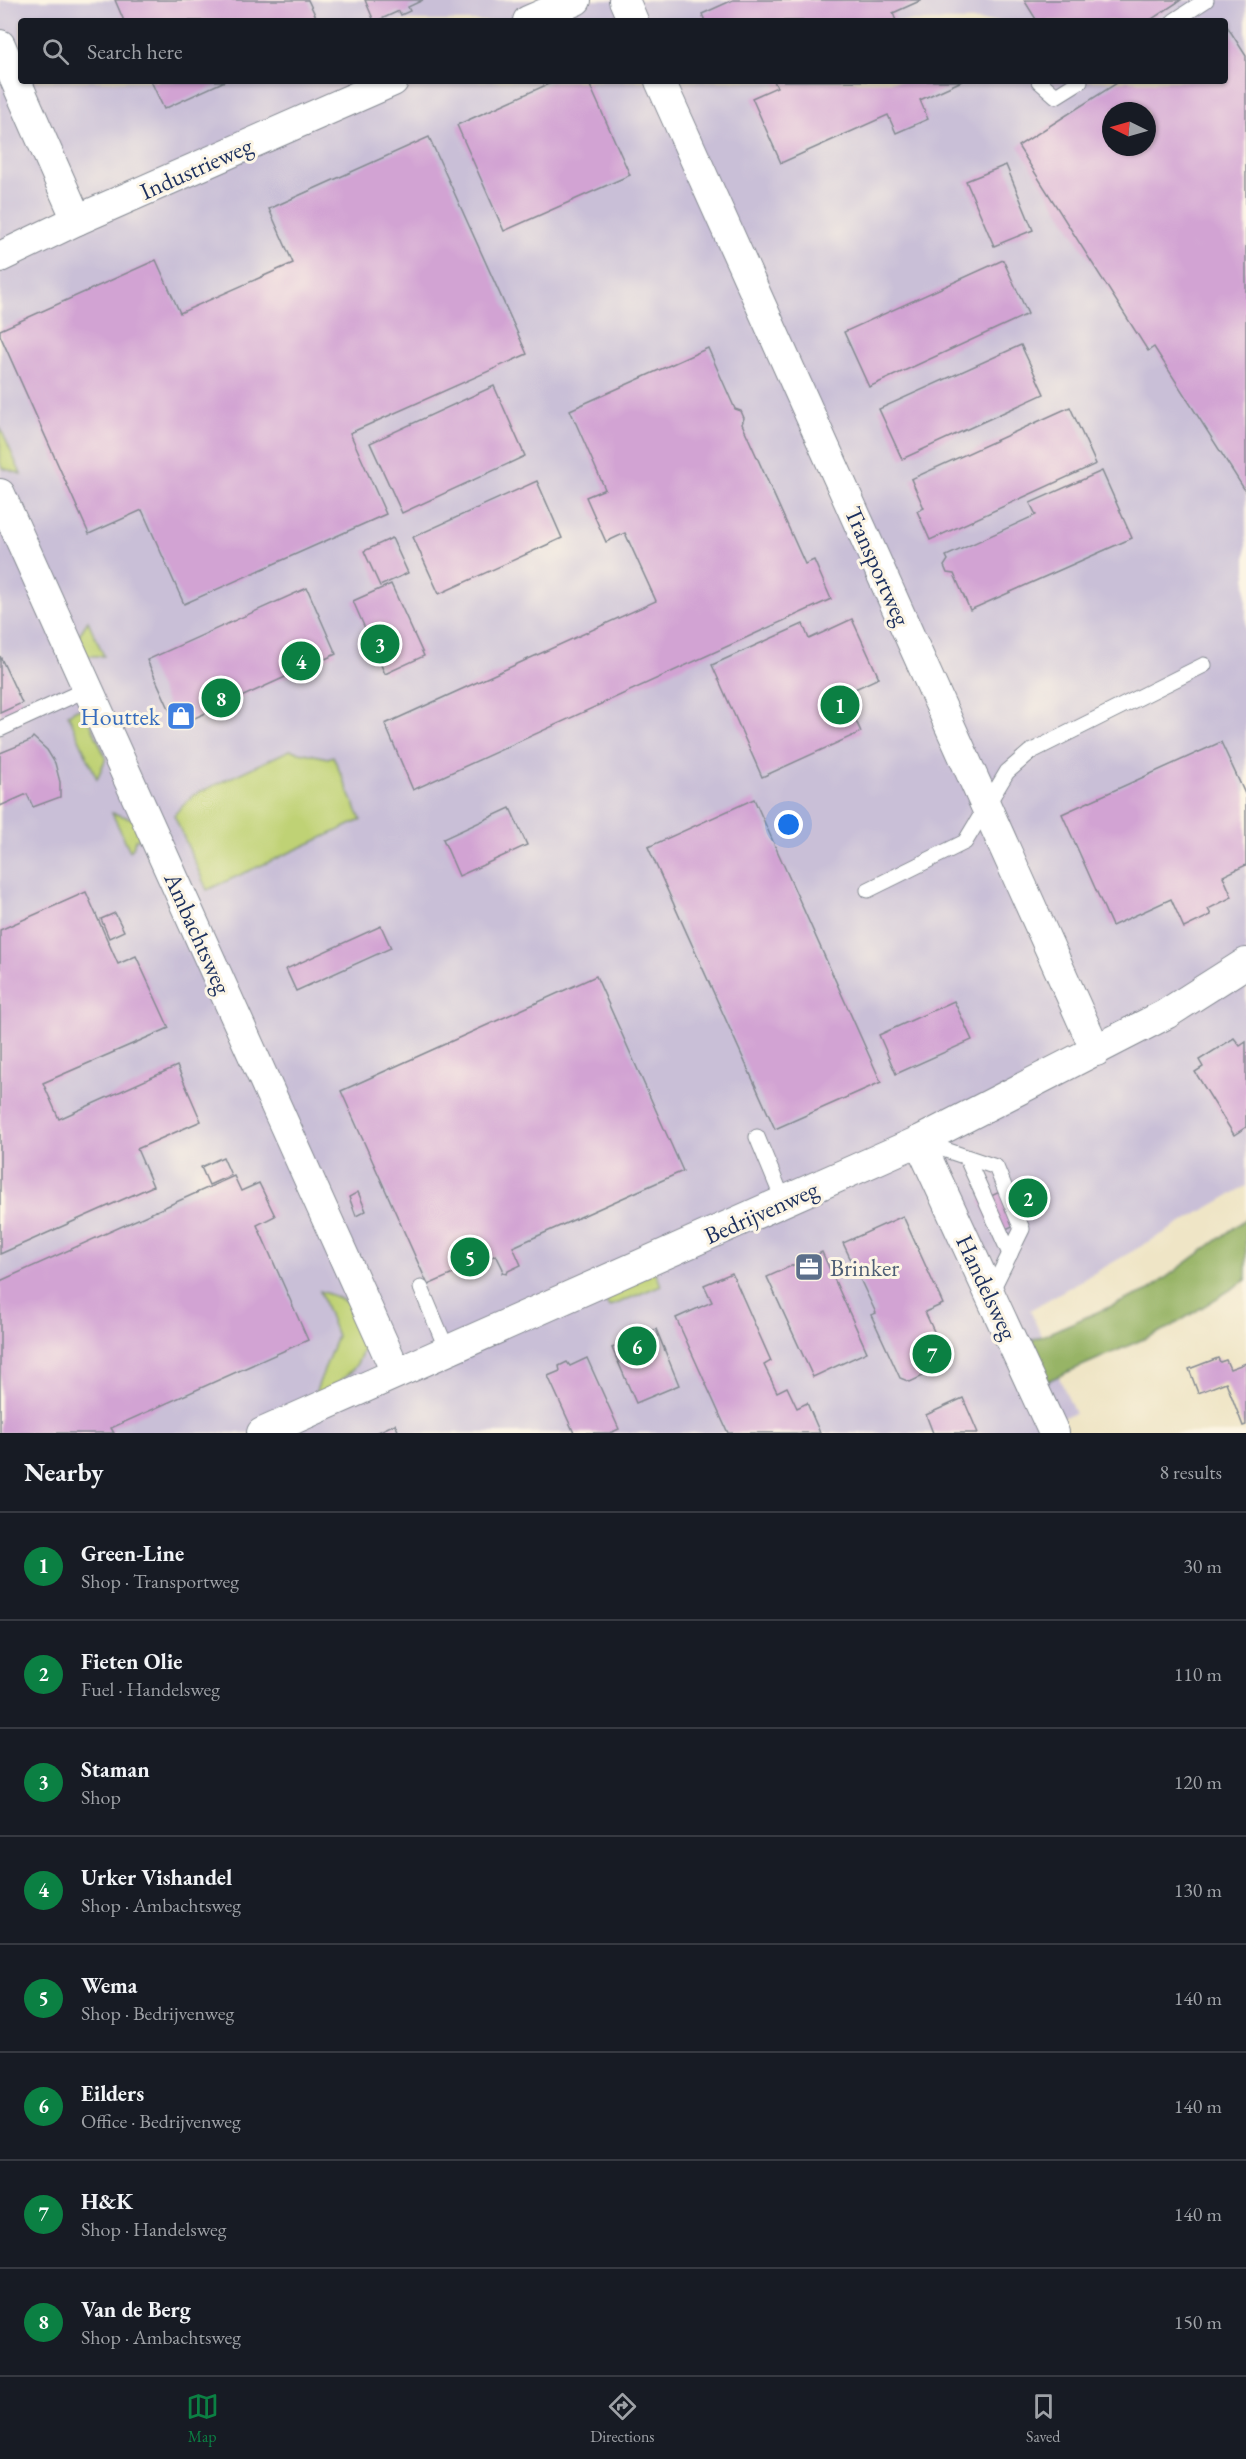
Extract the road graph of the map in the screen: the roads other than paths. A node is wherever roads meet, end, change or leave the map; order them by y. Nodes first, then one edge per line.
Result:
1 (576, 0) edge
2 (624, 0) edge
3 (1206, 0) edge
4 (535, 18) edge
5 (632, 18) edge
6 (1178, 18) edge
7 (0, 45) edge
8 (386, 84) edge
9 (661, 84) edge
10 (1042, 84) edge
11 (1075, 84) edge
12 (77, 220) junction
13 (0, 257) edge
14 (0, 494) edge
15 (1204, 664) dead end
16 (87, 689) junction
17 (0, 729) edge
18 (985, 806) junction
19 (868, 890) dead end
20 (1246, 963) edge
21 (1096, 1051) junction
22 (757, 1137) dead end
23 (919, 1141) junction
24 (967, 1159) junction
25 (784, 1202) junction
26 (1010, 1254) junction
27 (421, 1288) dead end
28 (990, 1294) junction
29 (447, 1350) junction
30 (396, 1372) junction
31 (262, 1433) edge
32 (1054, 1433) edge

1 - 4 street
2 - 5 street
3 - 6 lane
7 - 12 street
8 - 12 street, Industrieweg
9 - 18 street, Transportweg
10 - 11 lane
12 - 13 street, Industrieweg
14 - 16 street, Ambachtsweg
15 - 18 lane
16 - 17 lane
16 - 30 street, Ambachtsweg
18 - 19 lane
18 - 21 street, Transportweg
20 - 21 street, Bedrijvenweg
21 - 23 street, Bedrijvenweg
22 - 25 lane
23 - 24 lane
23 - 25 street, Bedrijvenweg
23 - 28 street, Handelsweg
24 - 26 lane
24 - 26 lane
25 - 29 street, Bedrijvenweg
26 - 28 lane
27 - 29 lane
28 - 32 street, Handelsweg
29 - 30 street, Bedrijvenweg
30 - 31 street, Bedrijvenweg

